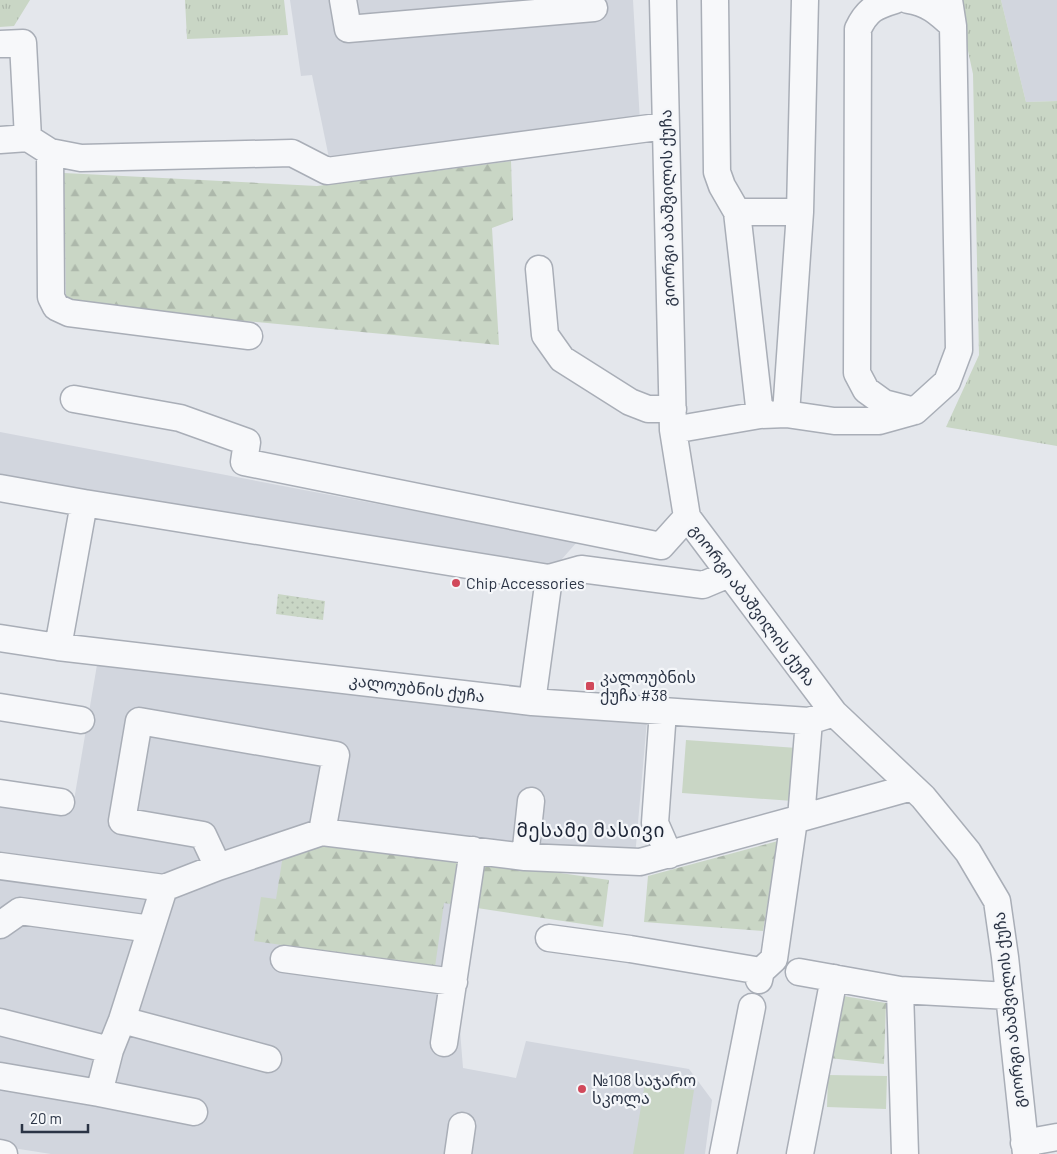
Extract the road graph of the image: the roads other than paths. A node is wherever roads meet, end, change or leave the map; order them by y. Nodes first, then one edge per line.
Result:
1 (343, 0) edge
2 (663, 0) edge
3 (715, 0) edge
4 (806, 0) edge
5 (895, 0) edge
6 (908, 0) edge
7 (949, 0) edge
8 (516, 8) edge
9 (594, 8) dead end
10 (953, 26) junction
11 (0, 44) edge
12 (665, 126) junction
13 (28, 138) junction
14 (0, 140) edge
15 (50, 152) junction
16 (737, 212) junction
17 (800, 212) junction
18 (539, 269) dead end
19 (249, 336) dead end
20 (74, 399) dead end
21 (915, 412) junction
22 (786, 414) junction
23 (760, 415) junction
24 (673, 420) junction
25 (0, 488) edge
26 (84, 503) junction
27 (687, 517) junction
28 (729, 574) junction
29 (549, 578) junction
30 (0, 638) edge
31 (58, 647) junction
32 (532, 702) junction
33 (0, 707) edge
34 (663, 711) junction
35 (834, 713) junction
36 (81, 720) dead end
37 (809, 721) junction
38 (912, 787) junction
39 (0, 793) edge
40 (531, 801) dead end
41 (62, 802) dead end
42 (797, 819) junction
43 (322, 832) junction
44 (473, 850) junction
45 (669, 854) junction
46 (525, 857) junction
47 (0, 866) edge
48 (218, 867) junction
49 (164, 888) junction
50 (0, 925) edge
51 (151, 929) junction
52 (548, 938) dead end
53 (284, 959) dead end
54 (799, 972) dead end
55 (834, 978) junction
56 (454, 982) junction
57 (900, 990) junction
58 (1009, 996) junction
59 (752, 1007) dead end
60 (122, 1020) junction
61 (0, 1022) edge
62 (444, 1043) dead end
63 (110, 1050) junction
64 (268, 1060) dead end
65 (0, 1076) edge
66 (99, 1093) junction
67 (194, 1112) dead end
68 (462, 1126) dead end
69 (1057, 1137) edge
70 (1024, 1150) edge
71 (0, 1153) edge
72 (4, 1154) edge
73 (458, 1154) edge
74 (723, 1154) edge
75 (800, 1154) edge
76 (905, 1154) edge

1 - 8 street
2 - 12 street, გიორგი აბაშვილის ქუჩა
3 - 16 street
4 - 17 street
5 - 21 street
6 - 10 street
7 - 10 street
8 - 9 street
10 - 21 street
11 - 13 street
12 - 15 street
12 - 24 street, გიორგი აბაშვილის ქუჩა
13 - 14 street
13 - 15 street
15 - 19 street
16 - 17 street
16 - 23 street
17 - 22 street
18 - 24 street
20 - 27 street
21 - 22 street
22 - 23 street
23 - 24 street
24 - 27 street, გიორგი აბაშვილის ქუჩა
25 - 26 street
26 - 29 street
26 - 31 street
27 - 28 street, გიორგი აბაშვილის ქუჩა
28 - 29 street
28 - 35 street, გიორგი აბაშვილის ქუჩა
29 - 32 street
30 - 31 street, კალოუბნის ქუჩა
31 - 32 street, კალოუბნის ქუჩა
32 - 34 street, კალოუბნის ქუჩა
33 - 36 street
34 - 37 street, კალოუბნის ქუჩა
34 - 45 street
35 - 37 street, კალოუბნის ქუჩა
35 - 38 street, გიორგი აბაშვილის ქუჩა
37 - 42 street
38 - 42 street
38 - 58 street, გიორგი აბაშვილის ქუჩა
39 - 41 street
40 - 46 street
42 - 45 street
42 - 52 street
43 - 44 street
43 - 48 street
43 - 48 street
44 - 46 street
44 - 56 street
45 - 46 street
47 - 49 street
48 - 49 street
49 - 51 street
50 - 51 street
51 - 60 street
53 - 56 street
54 - 55 street
55 - 57 street
55 - 75 street
56 - 62 street
57 - 58 street
57 - 76 street
58 - 70 street, გიორგი აბაშვილის ქუჩა
59 - 74 street
60 - 63 street
60 - 64 street
61 - 63 street
63 - 66 street
65 - 66 street
66 - 67 street
68 - 73 street
69 - 70 street, გიორგი აბაშვილის ქუჩა
71 - 72 street

